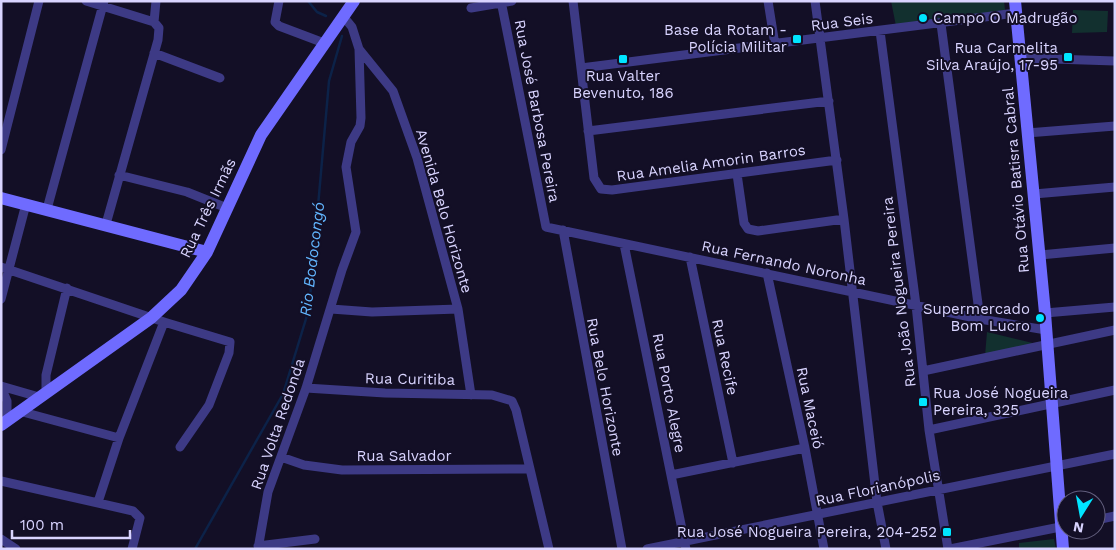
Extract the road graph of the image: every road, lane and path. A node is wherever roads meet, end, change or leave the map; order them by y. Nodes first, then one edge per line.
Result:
1 (39, 1) edge
2 (86, 1) edge
3 (156, 1) edge
4 (279, 1) edge
5 (354, 1) edge
6 (512, 1) edge
7 (573, 1) edge
8 (768, 1) edge
9 (815, 1) edge
10 (501, 2) edge
11 (104, 4) edge
12 (1016, 7) edge
13 (471, 8) dead end
14 (342, 17) junction
15 (154, 22) junction
16 (941, 24) junction
17 (880, 32) junction
18 (820, 38) junction
19 (324, 42) junction
20 (775, 45) junction
21 (359, 49) junction
22 (154, 53) junction
23 (1022, 58) junction
24 (1115, 61) edge
25 (581, 68) junction
26 (220, 78) dead end
27 (829, 100) junction
28 (1115, 126) edge
29 (588, 131) junction
30 (1027, 133) junction
31 (1, 150) edge
32 (836, 160) junction
33 (737, 174) junction
34 (119, 175) junction
35 (1115, 187) edge
36 (1034, 194) junction
37 (1, 198) edge
38 (26, 204) junction
39 (227, 208) junction
40 (47, 209) junction
41 (844, 219) junction
42 (106, 224) junction
43 (546, 227) joint
44 (563, 230) junction
45 (624, 244) junction
46 (1115, 248) edge
47 (207, 252) junction
48 (1040, 255) junction
49 (690, 256) junction
50 (6, 268) edge
51 (767, 273) junction
52 (67, 288) junction
53 (852, 292) junction
54 (1, 298) edge
55 (916, 305) junction
56 (1115, 307) edge
57 (331, 309) junction
58 (458, 309) junction
59 (1045, 313) junction
60 (151, 318) junction
61 (980, 318) junction
62 (164, 322) junction
63 (1046, 330) junction
64 (1115, 330) edge
65 (1047, 344) junction
66 (923, 371) junction
67 (1, 386) edge
68 (306, 388) junction
69 (1115, 390) edge
70 (42, 394) junction
71 (471, 394) junction
72 (1052, 403) junction
73 (19, 411) junction
74 (4, 422) edge
75 (929, 430) junction
76 (119, 438) junction
77 (180, 447) dead end
78 (805, 448) junction
79 (1115, 454) edge
80 (280, 457) junction
81 (733, 463) junction
82 (1057, 466) junction
83 (529, 469) junction
84 (671, 475) junction
85 (1, 481) edge
86 (937, 490) junction
87 (1060, 490) edge
88 (98, 502) junction
89 (877, 502) junction
90 (817, 514) junction
91 (1056, 528) edge
92 (315, 539) dead end
93 (4, 544) edge
94 (685, 545) edge
95 (258, 547) edge
96 (549, 548) edge
97 (16, 549) edge
98 (132, 549) edge
99 (559, 549) edge
100 (622, 549) edge
101 (647, 549) edge
102 (824, 549) edge
103 (886, 549) edge
104 (949, 549) edge

1 - 31 street
2 - 11 street
3 - 15 street
4 - 19 street
5 - 14 street, Rua Três Irmãs
6 - 10 street
7 - 25 street
8 - 20 street
9 - 18 street
10 - 13 street
10 - 43 street, Rua José Barbosa Pereira
11 - 15 street
11 - 40 street
12 - 16 street, Rua Seis
12 - 23 street, Rua Otávio Batisra Cabral
14 - 19 street, Rua Três Irmãs
14 - 21 street
15 - 22 street
16 - 17 street, Rua Seis
16 - 61 street
17 - 18 street, Rua Seis
17 - 55 street, Rua João Nogueira Pereira
18 - 20 street, Rua Seis
18 - 27 street
19 - 39 street, Rua Três Irmãs
20 - 25 street, Rua Seis
21 - 57 street, Rua Volta Redonda
21 - 58 street, Avenida Belo Horizonte
22 - 26 street
22 - 34 street
23 - 24 street
23 - 30 street, Rua Otávio Batisra Cabral
25 - 29 street
27 - 29 street
27 - 32 street
28 - 30 street
29 - 33 street, Rua Amelia Amorin Barros
30 - 36 street, Rua Otávio Batisra Cabral
32 - 33 street, Rua Amelia Amorin Barros
32 - 41 street
33 - 41 street
34 - 39 street
34 - 42 street
35 - 36 street
36 - 48 street, Rua Otávio Batisra Cabral
37 - 38 street
38 - 40 street
38 - 50 street
39 - 47 street, Rua Três Irmãs
40 - 42 street
41 - 53 street
42 - 47 street
43 - 44 street, Rua Fernando Noronha
44 - 45 street, Rua Fernando Noronha
44 - 100 street, Rua Belo Horizonte
45 - 49 street, Rua Fernando Noronha
45 - 84 street, Rua Porto Alegre
46 - 48 street
47 - 60 street, Rua Três Irmãs
48 - 59 street, Rua Otávio Batisra Cabral
49 - 51 street, Rua Fernando Noronha
49 - 81 street, Rua Recife
50 - 52 street
50 - 54 street
51 - 53 street, Rua Fernando Noronha
51 - 78 street, Rua Maceió
52 - 60 street
52 - 70 street
53 - 55 street, Rua Fernando Noronha
53 - 89 street
55 - 61 street, Rua Fernando Noronha
55 - 66 street, Rua João Nogueira Pereira
56 - 59 street
57 - 58 street
57 - 68 street, Rua Volta Redonda
58 - 71 street, Avenida Belo Horizonte
59 - 63 street, Rua Otávio Batisra Cabral
60 - 62 street
60 - 70 street, Rua Três Irmãs
61 - 63 street, Rua Fernando Noronha
62 - 76 street
62 - 77 street
63 - 65 street, Rua Otávio Batisra Cabral
64 - 65 street
65 - 66 street
65 - 72 street, Rua Otávio Batisra Cabral
66 - 75 street, Rua João Nogueira Pereira
67 - 70 street
67 - 74 street
68 - 71 street, Rua Curitiba
68 - 80 street, Rua Volta Redonda
69 - 72 street
70 - 73 street, Rua Três Irmãs
71 - 83 street, Rua Curitiba
72 - 75 street
72 - 82 street, Rua Otávio Batisra Cabral
73 - 74 street, Rua Três Irmãs
73 - 76 street
75 - 86 street, Rua João Nogueira Pereira
76 - 88 street
78 - 81 street
78 - 90 street, Rua Maceió
79 - 82 street, Rua Florianópolis
80 - 83 street, Rua Salvador
80 - 95 street, Rua Volta Redonda
81 - 84 street
82 - 86 street, Rua Florianópolis
82 - 87 street, Rua Otávio Batisra Cabral
83 - 96 street
84 - 94 street, Rua Porto Alegre
85 - 88 street
86 - 89 street, Rua Florianópolis
86 - 104 street, Rua João Nogueira Pereira
88 - 98 street
89 - 90 street, Rua Florianópolis
89 - 103 street
90 - 94 street, Rua Florianópolis
90 - 102 street, Rua Maceió
91 - 104 street
92 - 95 street
93 - 97 street
94 - 101 street, Rua Florianópolis
96 - 99 street

